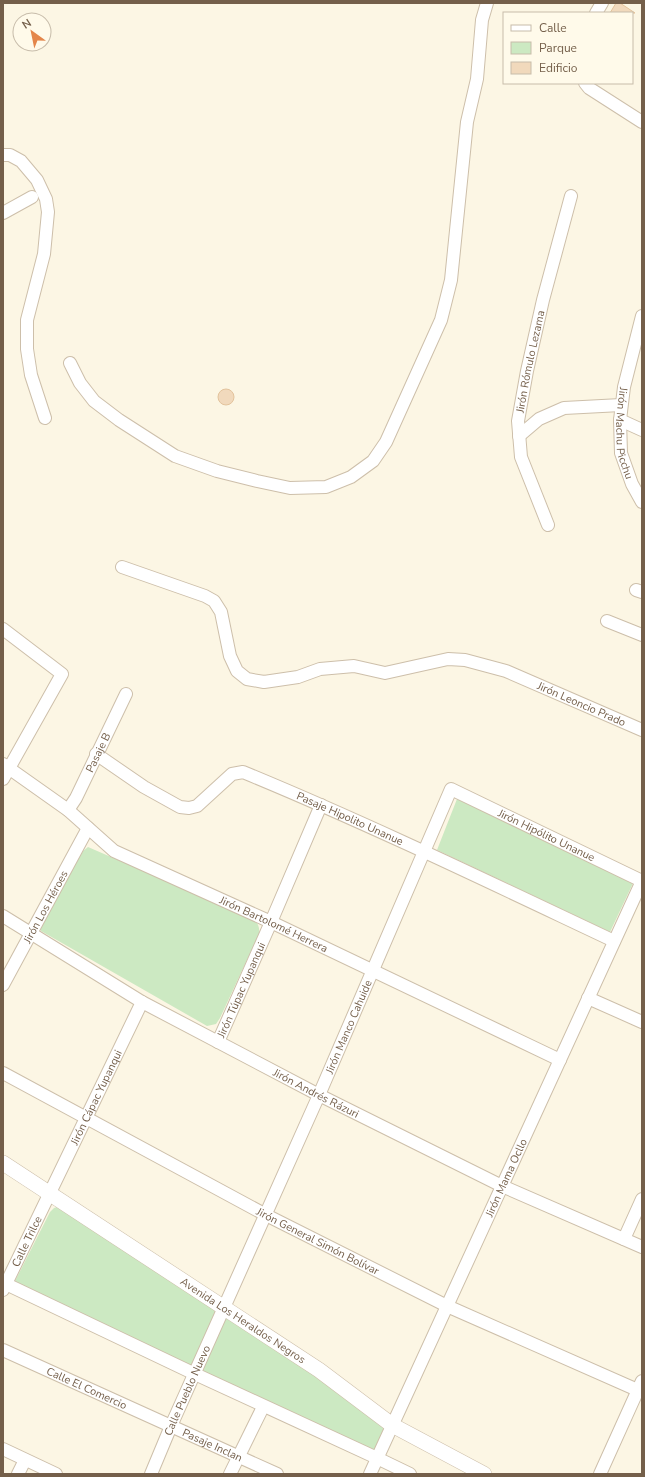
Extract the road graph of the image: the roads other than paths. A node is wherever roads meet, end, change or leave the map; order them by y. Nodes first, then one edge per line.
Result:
1 (487, 3) edge
2 (602, 3) edge
3 (597, 12) edge
4 (586, 84) edge
5 (642, 122) edge
6 (3, 155) edge
7 (571, 196) dead end
8 (32, 197) dead end
9 (3, 213) edge
10 (642, 316) edge
11 (70, 363) dead end
12 (621, 405) junction
13 (46, 418) dead end
14 (620, 420) junction
15 (642, 430) edge
16 (519, 436) junction
17 (642, 502) edge
18 (548, 525) dead end
19 (122, 567) dead end
20 (607, 620) dead end
21 (3, 629) edge
22 (642, 634) edge
23 (126, 694) dead end
24 (642, 730) edge
25 (96, 754) junction
26 (6, 766) edge
27 (3, 779) edge
28 (451, 789) joint
29 (321, 804) junction
30 (68, 810) junction
31 (88, 828) junction
32 (424, 851) junction
33 (642, 881) edge
34 (3, 916) edge
35 (271, 922) junction
36 (31, 933) junction
37 (614, 941) junction
38 (373, 971) junction
39 (3, 985) edge
40 (588, 998) junction
41 (142, 1002) junction
42 (642, 1022) edge
43 (218, 1042) junction
44 (560, 1060) junction
45 (3, 1073) edge
46 (319, 1095) junction
47 (86, 1118) junction
48 (3, 1162) edge
49 (502, 1186) junction
50 (50, 1193) junction
51 (642, 1199) edge
52 (266, 1215) junction
53 (624, 1239) junction
54 (642, 1247) edge
55 (4, 1287) edge
56 (447, 1306) junction
57 (224, 1308) junction
58 (3, 1350) edge
59 (194, 1374) junction
60 (641, 1388) edge
61 (263, 1407) junction
62 (171, 1426) junction
63 (392, 1426) junction
64 (3, 1449) edge
65 (239, 1457) junction
66 (377, 1458) junction
67 (25, 1460) junction
68 (18, 1474) edge
69 (53, 1474) edge
70 (151, 1474) edge
71 (230, 1474) edge
72 (276, 1474) edge
73 (370, 1474) edge
74 (410, 1474) edge
75 (484, 1474) edge
76 (600, 1474) edge

1 - 11 street
2 - 3 street
4 - 5 street
6 - 13 street
7 - 16 street, Jirón Rómulo Lezama
8 - 9 street
10 - 12 street, Jirón Machu Picchu
12 - 14 street, Jirón Machu Picchu
12 - 16 street
14 - 15 street
14 - 17 street, Jirón Machu Picchu
16 - 18 street, Jirón Rómulo Lezama
19 - 24 street, Jirón Leoncio Prado
20 - 22 street
21 - 26 street
23 - 25 street, Pasaje B
25 - 29 street, Pasaje Hipolito Unanue
25 - 30 street, Pasaje B
26 - 27 street
26 - 30 street, Jirón Bartolomé Herrera
28 - 32 street, Jirón Manco Cahuide
28 - 33 street, Jirón Hipólito Unanue
29 - 32 street, Pasaje Hipolito Unanue
29 - 35 street, Jirón Túpac Yupanqui
30 - 31 street, Jirón Bartolomé Herrera
31 - 35 street, Jirón Bartolomé Herrera
31 - 36 street, Jirón Los Héroes
32 - 37 street, Pasaje Hipolito Unanue
32 - 38 street, Jirón Manco Cahuide
33 - 37 street, Jirón Mama Ocllo
34 - 36 street, Jirón Andrés Rázuri
35 - 38 street, Jirón Bartolomé Herrera
35 - 43 street, Jirón Túpac Yupanqui
36 - 39 street, Jirón Los Héroes
36 - 41 street, Jirón Andrés Rázuri
37 - 40 street, Jirón Mama Ocllo
38 - 44 street, Jirón Bartolomé Herrera
38 - 46 street, Jirón Manco Cahuide
40 - 42 street
40 - 44 street, Jirón Mama Ocllo
41 - 43 street, Jirón Andrés Rázuri
41 - 47 street, Jirón Cápac Yupanqui
43 - 46 street, Jirón Andrés Rázuri
44 - 49 street, Jirón Mama Ocllo
45 - 47 street, Jirón General Simón Bolívar
46 - 49 street, Jirón Andrés Rázuri
46 - 52 street, Jirón Manco Cahuide
47 - 50 street, Jirón Cápac Yupanqui
47 - 52 street, Jirón General Simón Bolívar
48 - 50 street, Avenida Los Heraldos Negros
49 - 53 street, Jirón Andrés Rázuri
49 - 56 street, Jirón Mama Ocllo
50 - 55 street, Calle Trilce
50 - 57 street, Avenida Los Heraldos Negros
51 - 53 street
52 - 56 street, Jirón General Simón Bolívar
52 - 57 street, Jirón Manco Cahuide
53 - 54 street, Jirón Andrés Rázuri
55 - 59 street
56 - 60 street, Jirón General Simón Bolívar
56 - 63 street, Jirón Mama Ocllo
57 - 59 street, Calle Pueblo Nuevo
57 - 63 street, Avenida Los Heraldos Negros
58 - 62 street, Calle El Comercio
59 - 61 street
59 - 62 street, Calle Pueblo Nuevo
60 - 76 street
61 - 65 street
61 - 66 street
62 - 65 street, Pasaje Inclan
62 - 70 street, Calle Pueblo Nuevo
63 - 66 street, Jirón Mama Ocllo
63 - 75 street, Avenida Los Heraldos Negros
64 - 67 street
65 - 71 street
65 - 72 street, Pasaje Inclan
66 - 73 street, Jirón Mama Ocllo
66 - 74 street
67 - 68 street
67 - 69 street

